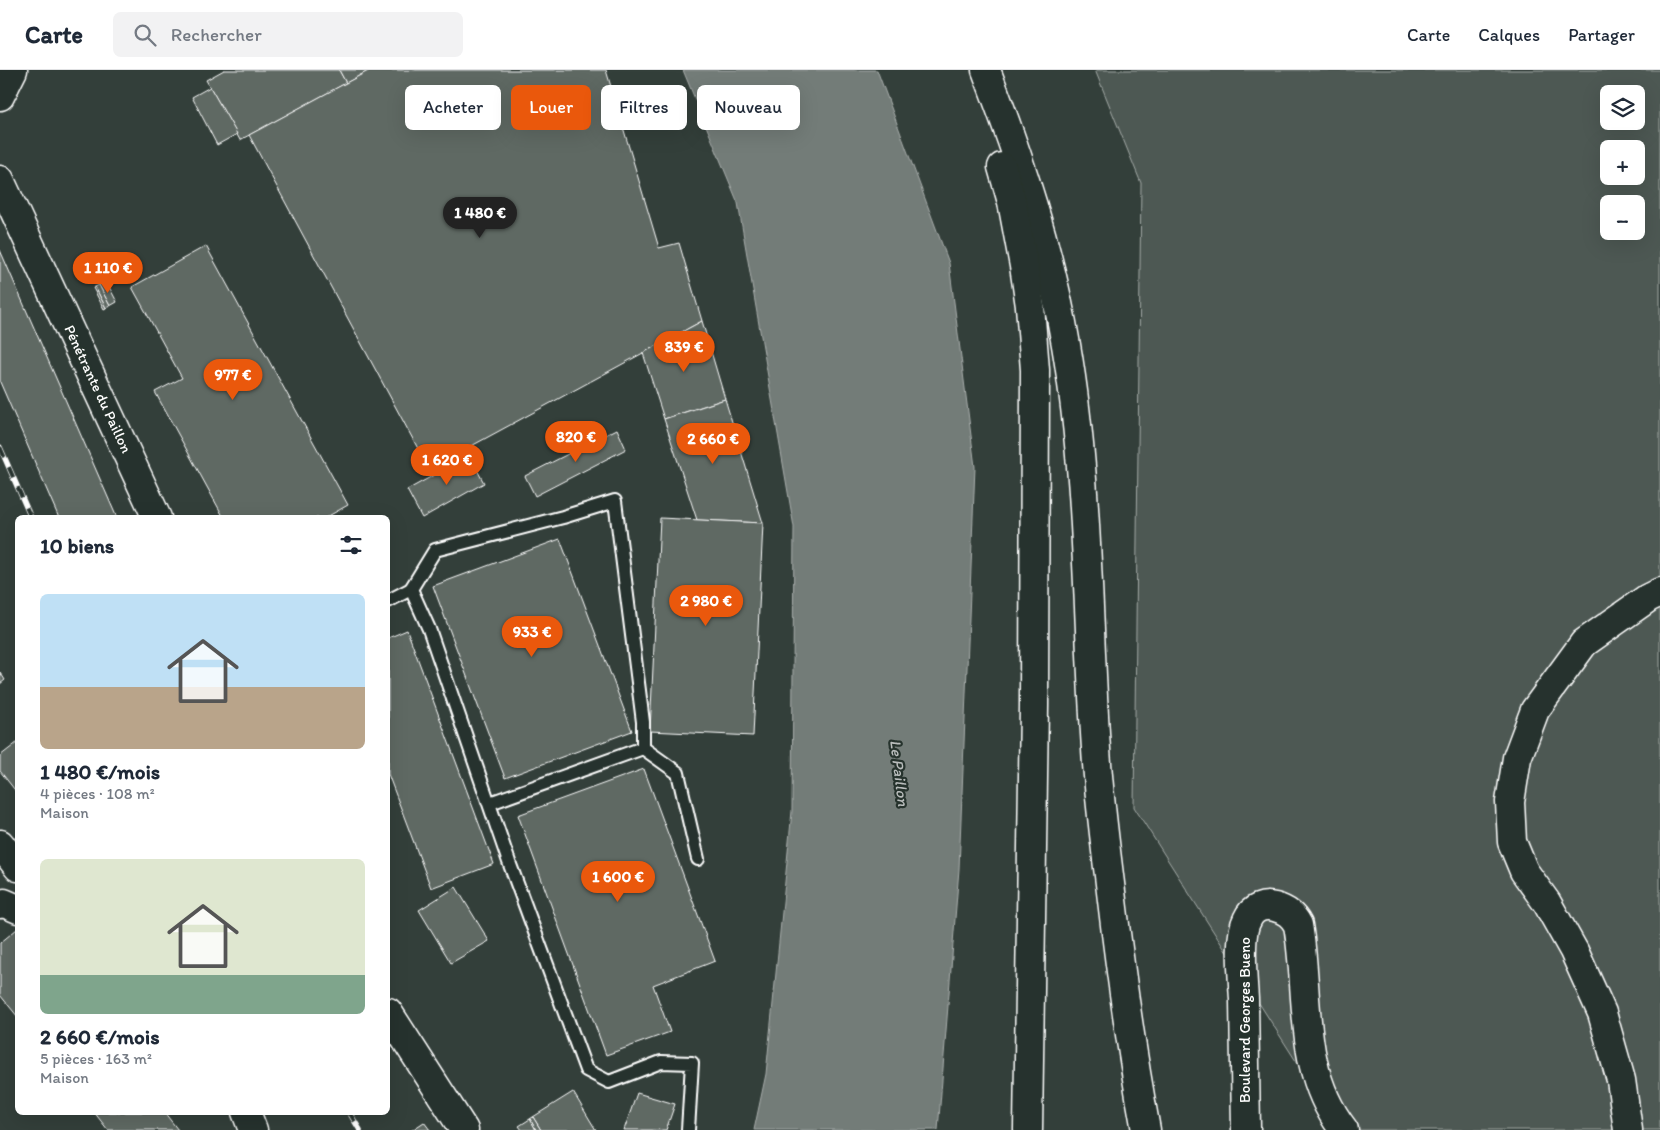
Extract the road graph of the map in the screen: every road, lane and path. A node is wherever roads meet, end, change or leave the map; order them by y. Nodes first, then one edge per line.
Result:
1 (13, 70) edge
2 (969, 70) edge
3 (986, 70) edge
4 (0, 96) edge
5 (0, 180) edge
6 (156, 515) edge
7 (411, 589) junction
8 (1660, 592) edge
9 (390, 599) edge
10 (643, 748) junction
11 (490, 803) junction
12 (698, 859) dead end
13 (390, 1018) edge
14 (464, 1130) edge
15 (688, 1130) edge
16 (1028, 1130) edge
17 (1146, 1130) edge
18 (1246, 1130) edge
19 (1344, 1130) edge
20 (1628, 1130) edge

1 - 4 main road
2 - 16 main road
3 - 17 main road
5 - 6 main road, Pénétrante du Paillon
7 - 9 lane
7 - 10 lane
7 - 11 lane
8 - 20 main road
10 - 11 lane
10 - 12 lane
11 - 15 lane
13 - 14 main road
18 - 19 main road, Boulevard Georges Bueno

